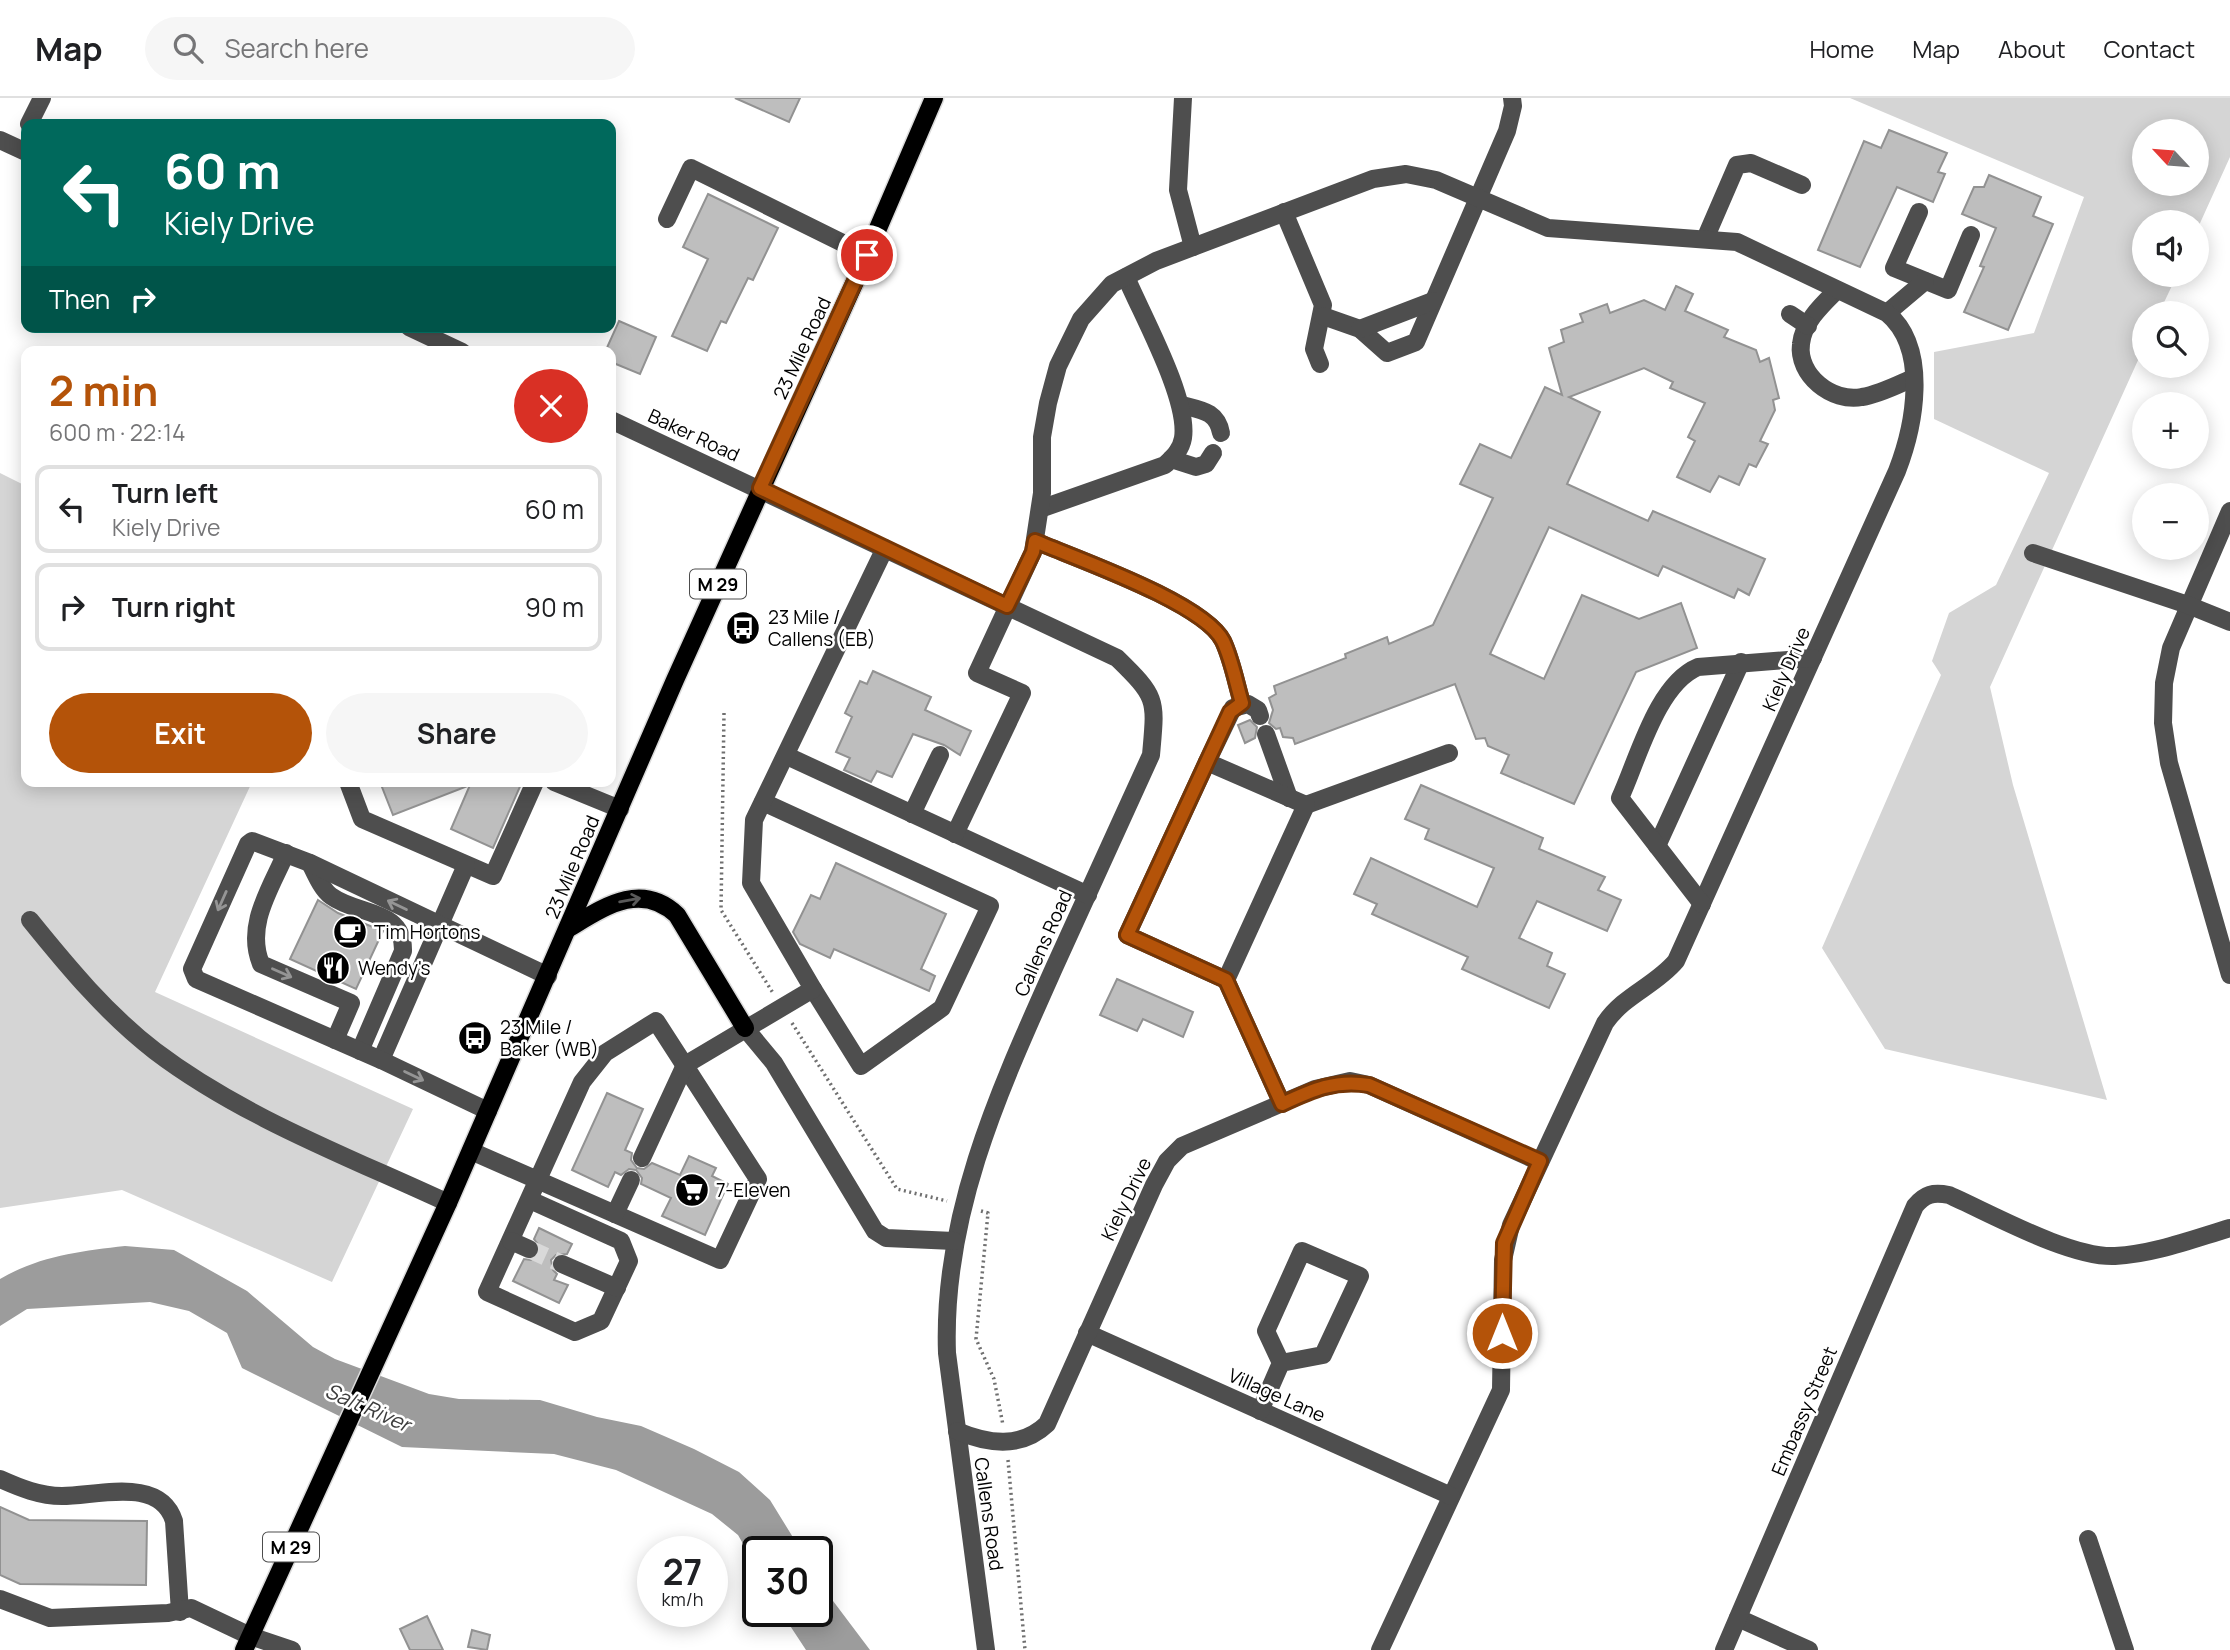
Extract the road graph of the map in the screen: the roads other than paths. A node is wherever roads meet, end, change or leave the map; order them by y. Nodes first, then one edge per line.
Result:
1 (42, 98) edge
2 (934, 98) edge
3 (1182, 98) edge
4 (1512, 98) edge
5 (32, 119) edge
6 (0, 140) edge
7 (21, 150) edge
8 (1802, 185) dead end
9 (1475, 197) junction
10 (1284, 212) junction
11 (1919, 212) dead end
12 (667, 219) dead end
13 (1970, 235) dead end
14 (1705, 239) junction
15 (1193, 247) junction
16 (867, 255) junction
17 (1126, 277) junction
18 (1925, 281) junction
19 (1837, 290) junction
20 (1433, 301) junction
21 (1887, 313) junction
22 (1790, 314) dead end
23 (1323, 316) junction
24 (1808, 326) junction
25 (1360, 330) junction
26 (422, 333) edge
27 (449, 346) edge
28 (1320, 364) dead end
29 (1913, 378) junction
30 (1182, 405) junction
31 (616, 422) edge
32 (1222, 433) dead end
33 (1213, 453) dead end
34 (1171, 459) junction
35 (760, 488) junction
36 (1040, 509) junction
37 (2230, 511) edge
38 (1035, 541) junction
39 (886, 548) junction
40 (2034, 553) dead end
41 (2188, 604) junction
42 (1007, 606) junction
43 (2230, 622) edge
44 (1813, 658) junction
45 (1741, 662) junction
46 (1242, 703) junction
47 (1260, 716) dead end
48 (1266, 734) dead end
49 (1450, 753) dead end
50 (940, 755) dead end
51 (787, 757) junction
52 (1207, 762) junction
53 (350, 787) edge
54 (532, 787) edge
55 (566, 787) edge
56 (763, 802) junction
57 (1297, 802) junction
58 (620, 809) junction
59 (912, 814) junction
60 (956, 834) junction
61 (1657, 846) junction
62 (286, 853) junction
63 (310, 863) junction
64 (466, 865) junction
65 (1088, 895) junction
66 (1702, 904) junction
67 (30, 920) dead end
68 (440, 926) junction
69 (569, 928) junction
70 (2230, 975) edge
71 (548, 976) junction
72 (1226, 980) junction
73 (813, 989) junction
74 (745, 1028) junction
75 (335, 1040) junction
76 (360, 1051) junction
77 (381, 1059) junction
78 (685, 1065) junction
79 (1282, 1104) junction
80 (488, 1111) junction
81 (471, 1151) junction
82 (642, 1158) dead end
83 (1540, 1161) junction
84 (631, 1180) dead end
85 (539, 1181) junction
86 (530, 1200) junction
87 (448, 1203) junction
88 (615, 1214) junction
89 (2230, 1228) edge
90 (511, 1241) junction
91 (954, 1241) junction
92 (529, 1249) tunnel mouth
93 (562, 1264) tunnel mouth
94 (617, 1288) junction
95 (1087, 1333) junction
96 (1281, 1363) junction
97 (1260, 1411) junction
98 (957, 1432) junction
99 (0, 1479) edge
100 (1451, 1496) junction
101 (2088, 1539) dead end
102 (0, 1599) edge
103 (180, 1612) junction
104 (1738, 1618) junction
105 (247, 1643) edge
106 (292, 1650) edge
107 (986, 1650) edge
108 (1380, 1650) edge
109 (1724, 1650) edge
110 (1809, 1650) edge
111 (2125, 1650) edge

1 - 5 street
2 - 16 main road, 23 Mile Road / M 29
3 - 15 street
4 - 9 street
6 - 7 street
8 - 14 street
9 - 10 street
9 - 14 street
9 - 20 street
10 - 15 street
10 - 23 street
11 - 18 street
12 - 16 street
13 - 18 street
14 - 19 street
15 - 17 street
16 - 35 main road, 23 Mile Road / M 29
17 - 30 street
17 - 36 street
18 - 21 street
19 - 21 street
19 - 24 street
20 - 25 street
20 - 25 street
21 - 29 street, Kiely Drive
22 - 24 street
23 - 25 street
23 - 28 street
24 - 29 street
26 - 27 street
29 - 44 street, Kiely Drive
30 - 32 street
30 - 34 street
31 - 35 street, Baker Road
33 - 34 street
34 - 36 street
35 - 39 street, Callens Road
35 - 58 main road, 23 Mile Road / M 29
36 - 38 street
37 - 41 street
38 - 42 street
38 - 46 street
39 - 42 street, Callens Road
39 - 51 street
40 - 41 street
41 - 43 street
41 - 70 street
42 - 60 street
42 - 65 street, Callens Road
44 - 45 street
44 - 66 street, Kiely Drive
45 - 61 street
45 - 61 street
46 - 47 street
46 - 52 street
48 - 57 street
49 - 57 street
50 - 59 street
51 - 56 street
51 - 59 street
52 - 57 street
52 - 72 street
53 - 64 street
54 - 64 street
55 - 58 street
56 - 73 street
56 - 73 street
57 - 72 street
58 - 69 main road, 23 Mile Road / M 29
59 - 60 street
60 - 65 street
61 - 66 street
62 - 63 street
62 -> 75 street
62 -> 75 street
68 -> 63 street
63 - 76 street
64 - 68 street
65 - 91 street, Callens Road
66 - 83 street, Kiely Drive
67 - 87 street
68 - 71 street
68 - 77 street
69 - 71 main road, 23 Mile Road / M 29
69 -> 74 main road
71 - 80 main road, 23 Mile Road / M 29
72 - 79 street
73 - 74 street
74 - 78 street
74 - 91 street
75 - 76 street
76 - 77 street
77 -> 80 street
78 - 82 street
78 - 85 street
78 - 88 street
79 - 83 street, Kiely Drive
79 - 95 street, Kiely Drive
80 - 81 main road, 23 Mile Road / M 29
81 - 85 street
81 - 87 main road, 23 Mile Road / M 29
83 - 100 street, Kiely Drive
84 - 88 street
85 - 86 street
85 - 88 street
86 - 90 street
86 - 94 street
87 - 105 main road, 23 Mile Road / M 29
89 - 104 street, Embassy Street
90 - 92 street
90 - 94 street
91 - 98 street, Callens Road
93 - 94 street
95 - 97 street, Village Lane
95 - 98 street, Kiely Drive
96 - 96 street
96 - 97 street
97 - 100 street, Village Lane
98 - 107 street, Callens Road
99 - 103 street
100 - 108 street, Kiely Drive
101 - 111 street
102 - 103 street
103 - 105 street
104 - 109 street, Embassy Street
104 - 110 street
105 - 106 street

